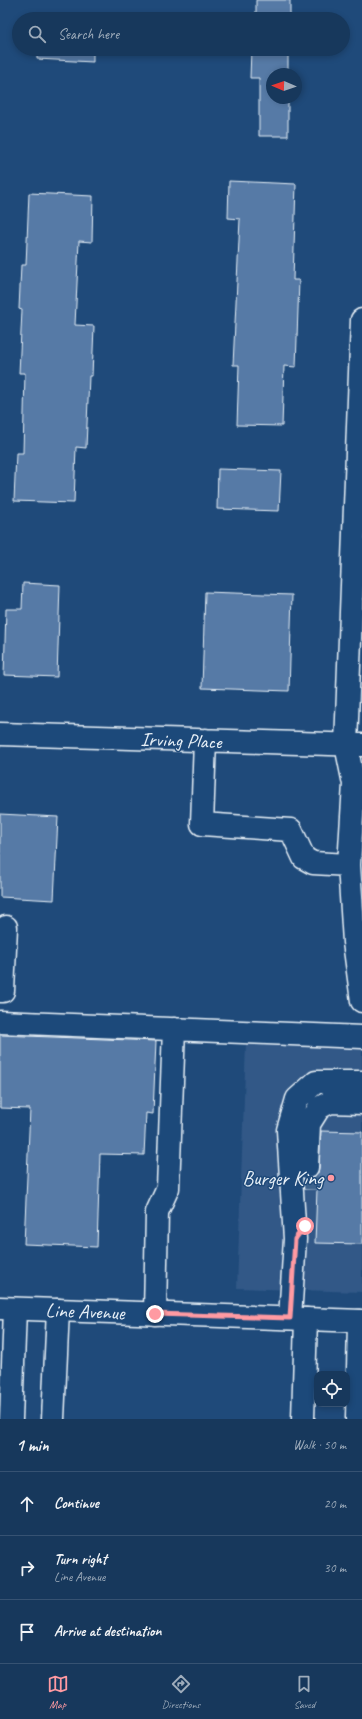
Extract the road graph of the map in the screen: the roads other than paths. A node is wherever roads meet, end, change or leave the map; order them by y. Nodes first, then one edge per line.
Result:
1 (362, 320) edge
2 (0, 734) edge
3 (205, 740) junction
4 (354, 745) edge
5 (357, 813) edge
6 (349, 865) junction
7 (6, 927) dead end
8 (0, 991) edge
9 (362, 998) edge
10 (0, 1022) edge
11 (174, 1029) junction
12 (362, 1037) edge
13 (362, 1082) edge
14 (362, 1102) edge
15 (307, 1167) tunnel mouth
16 (306, 1189) tunnel mouth
17 (295, 1239) junction
18 (8, 1308) edge
19 (58, 1310) junction
20 (155, 1314) junction
21 (298, 1319) junction
22 (361, 1321) edge
23 (11, 1419) edge
24 (54, 1419) edge
25 (303, 1419) edge
26 (357, 1419) edge

1 - 4 street
2 - 3 street, Irving Place
3 - 4 street, Irving Place
3 - 6 street
4 - 5 street
5 - 6 street
6 - 9 street
7 - 8 street
10 - 11 street
11 - 12 street
11 - 20 street
13 - 17 street
14 - 15 street
16 - 17 street
17 - 21 street
18 - 19 street, Line Avenue
18 - 23 street
19 - 20 street, Line Avenue
19 - 24 street
20 - 21 street, Line Avenue
21 - 22 street, Line Avenue
21 - 25 street
22 - 26 street

